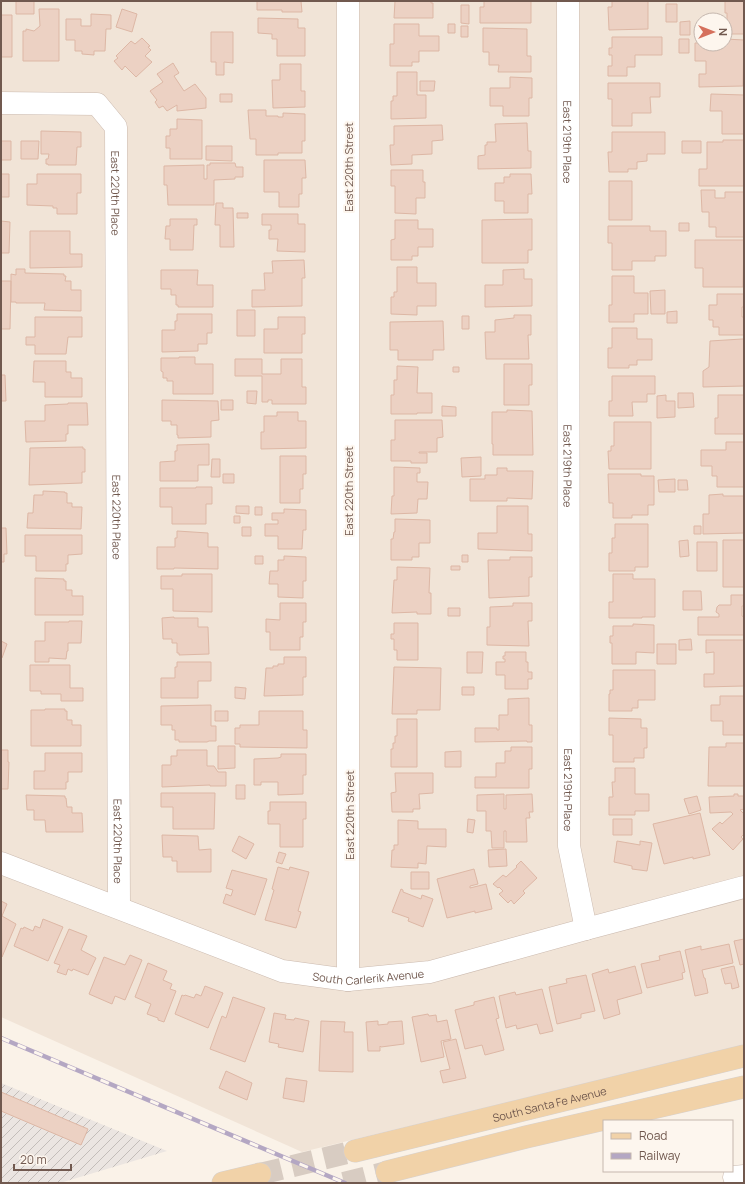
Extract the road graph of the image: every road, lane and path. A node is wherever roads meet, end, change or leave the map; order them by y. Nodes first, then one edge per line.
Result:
1 (348, 1) edge
2 (568, 1) edge
3 (1, 103) edge
4 (1, 863) edge
5 (744, 887) edge
6 (118, 907) junction
7 (586, 929) junction
8 (348, 980) junction
9 (744, 1056) edge
10 (744, 1087) edge
11 (355, 1151) tunnel mouth
12 (387, 1172) tunnel mouth
13 (260, 1174) tunnel mouth
14 (223, 1183) edge

1 - 8 street, East 220th Street
2 - 7 street, East 219th Place
3 - 6 street, East 220th Place
4 - 6 street, South Carlerik Avenue
5 - 7 street, South Carlerik Avenue
6 - 8 street, South Carlerik Avenue
7 - 8 street, South Carlerik Avenue
9 - 11 main road, South Santa Fe Avenue
10 - 12 main road
13 - 14 main road

